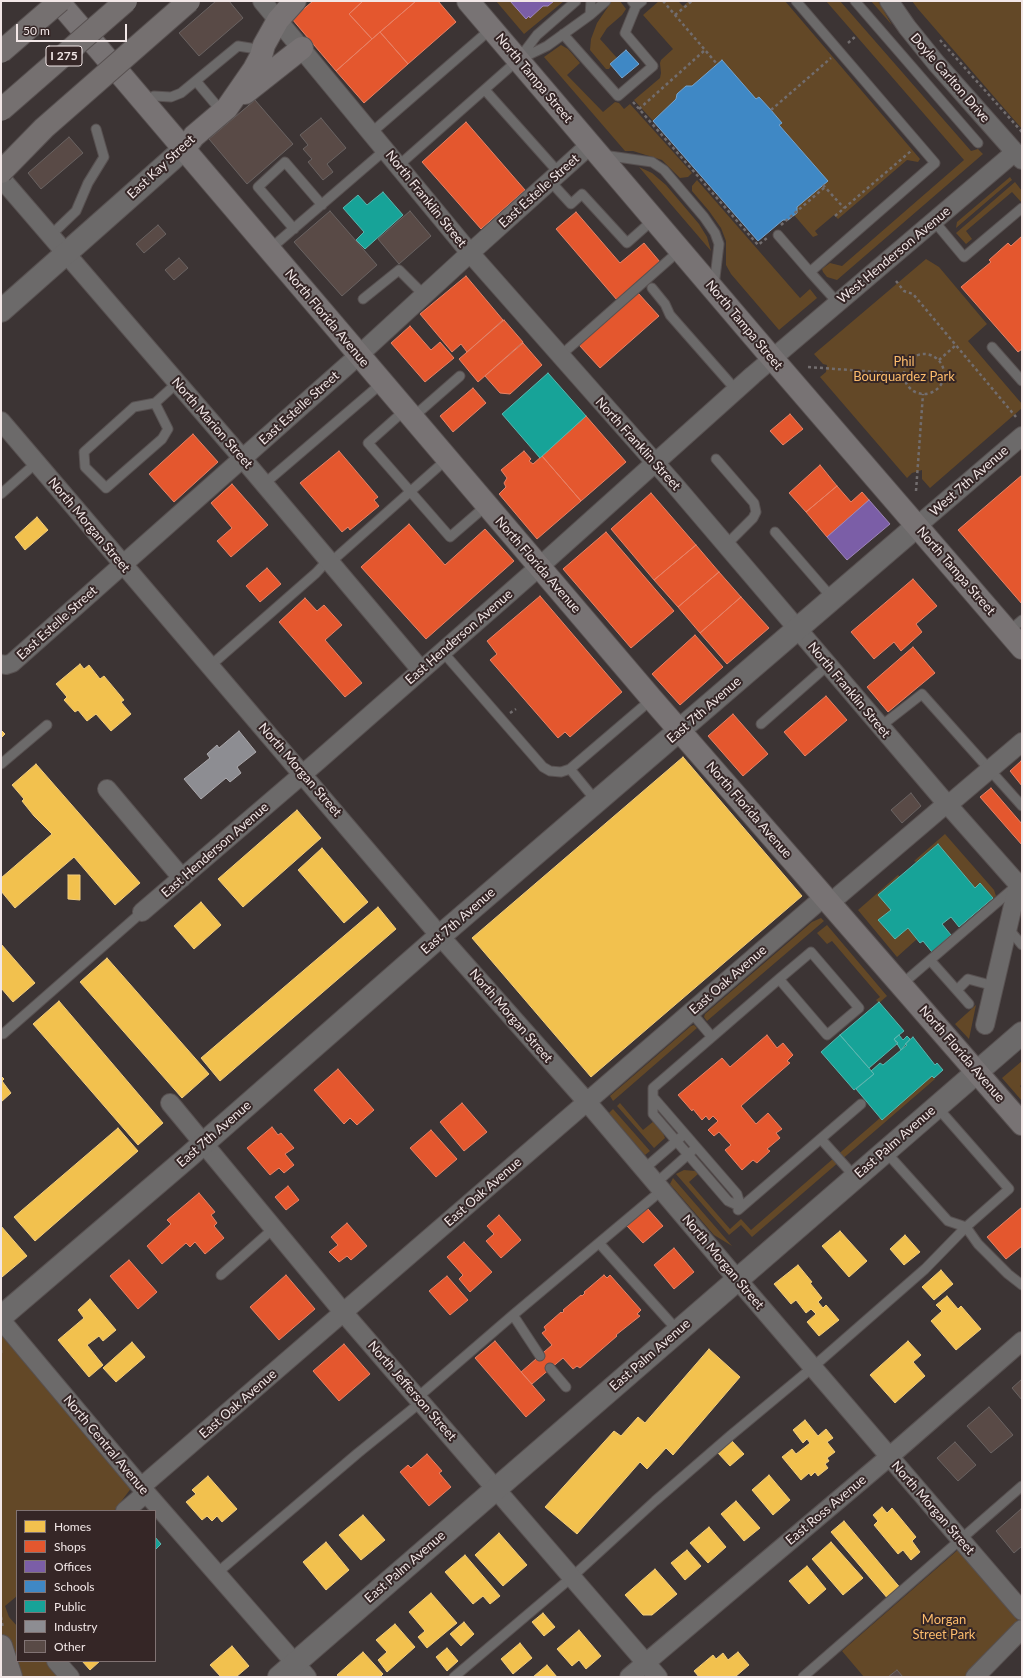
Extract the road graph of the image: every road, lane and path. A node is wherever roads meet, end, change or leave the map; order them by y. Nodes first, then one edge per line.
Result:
1 (59, 1) edge
2 (126, 1) edge
3 (189, 1) edge
4 (262, 1) edge
5 (295, 1) edge
6 (468, 1) edge
7 (576, 1) edge
8 (591, 1) edge
9 (606, 1) edge
10 (663, 1) edge
11 (692, 1) edge
12 (796, 1) edge
13 (855, 1) edge
14 (889, 1) edge
15 (637, 3) edge
16 (590, 15) junction
17 (675, 15) junction
18 (278, 20) junction
19 (492, 28) junction
20 (563, 34) junction
21 (856, 36) dead end
22 (939, 38) dead end
23 (846, 45) dead end
24 (302, 48) junction
25 (263, 50) junction
26 (705, 50) junction
27 (1, 52) edge
28 (832, 57) dead end
29 (518, 60) junction
30 (717, 64) dead end
31 (196, 81) junction
32 (485, 90) junction
33 (146, 102) junction
34 (633, 102) dead end
35 (639, 109) junction
36 (1, 110) edge
37 (225, 110) junction
38 (771, 110) dead end
39 (96, 129) dead end
40 (1022, 132) edge
41 (371, 133) junction
42 (978, 143) dead end
43 (185, 148) junction
44 (385, 150) junction
45 (594, 150) junction
46 (913, 150) dead end
47 (1018, 156) edge
48 (398, 166) junction
49 (1, 172) edge
50 (555, 177) junction
51 (1, 178) edge
52 (322, 204) junction
53 (844, 208) junction
54 (1022, 208) edge
55 (835, 216) dead end
56 (654, 220) junction
57 (934, 221) junction
58 (781, 226) dead end
59 (294, 229) junction
60 (774, 235) joint
61 (50, 236) junction
62 (270, 250) junction
63 (680, 250) junction
64 (65, 253) junction
65 (470, 253) junction
66 (810, 272) junction
67 (896, 281) dead end
68 (652, 288) dead end
69 (714, 290) junction
70 (424, 295) junction
71 (363, 299) dead end
72 (838, 303) junction
73 (1, 311) edge
74 (956, 345) junction
75 (992, 347) dead end
76 (359, 356) junction
77 (560, 356) junction
78 (772, 358) junction
79 (939, 360) junction
80 (808, 367) dead end
81 (904, 374) junction
82 (460, 376) dead end
83 (1021, 376) edge
84 (177, 383) junction
85 (382, 383) junction
86 (736, 390) junction
87 (923, 394) junction
88 (155, 403) junction
89 (408, 414) junction
90 (1016, 417) dead end
91 (1, 421) edge
92 (1022, 436) edge
93 (243, 459) junction
94 (447, 459) junction
95 (716, 459) dead end
96 (36, 463) junction
97 (654, 463) junction
98 (264, 484) junction
99 (411, 491) junction
100 (916, 491) dead end
101 (1, 494) edge
102 (487, 505) junction
103 (917, 526) junction
104 (775, 532) dead end
105 (726, 545) junction
106 (329, 561) junction
107 (123, 565) junction
108 (539, 567) junction
109 (833, 599) junction
110 (798, 629) junction
111 (1017, 633) edge
112 (442, 651) junction
113 (2, 665) edge
114 (828, 665) junction
115 (210, 666) junction
116 (421, 670) junction
117 (652, 699) junction
118 (760, 724) dead end
119 (47, 725) dead end
120 (881, 726) junction
121 (680, 731) junction
122 (1022, 742) edge
123 (1, 764) edge
124 (570, 769) junction
125 (989, 770) junction
126 (303, 774) junction
127 (107, 789) dead end
128 (597, 802) junction
129 (948, 805) junction
130 (1022, 806) edge
131 (182, 878) junction
132 (1021, 883) edge
133 (827, 900) junction
134 (142, 912) joint
135 (1008, 928) junction
136 (440, 936) junction
137 (1022, 945) edge
138 (930, 960) junction
139 (779, 979) junction
140 (901, 985) junction
141 (994, 986) junction
142 (957, 990) junction
143 (969, 1004) dead end
144 (691, 1012) junction
145 (985, 1025) dead end
146 (1022, 1033) edge
147 (3, 1034) dead end
148 (712, 1037) junction
149 (977, 1071) junction
150 (653, 1097) junction
151 (587, 1102) junction
152 (170, 1103) dead end
153 (861, 1104) dead end
154 (937, 1106) junction
155 (1022, 1124) edge
156 (685, 1134) junction
157 (821, 1139) junction
158 (677, 1141) junction
159 (204, 1142) junction
160 (697, 1147) junction
161 (885, 1151) junction
162 (688, 1154) junction
163 (644, 1169) junction
164 (855, 1177) junction
165 (659, 1187) junction
166 (740, 1209) junction
167 (966, 1227) junction
168 (274, 1228) junction
169 (599, 1243) junction
170 (221, 1275) dead end
171 (737, 1279) junction
172 (1022, 1285) edge
173 (343, 1312) junction
174 (513, 1315) junction
175 (1, 1317) edge
176 (1, 1320) edge
177 (678, 1330) junction
178 (1022, 1341) edge
179 (1, 1350) edge
180 (1, 1354) edge
181 (540, 1356) dead end
182 (813, 1367) junction
183 (550, 1368) dead end
184 (566, 1387) dead end
185 (420, 1400) junction
186 (889, 1456) junction
187 (1022, 1486) edge
188 (496, 1488) junction
189 (144, 1490) junction
190 (126, 1510) edge
191 (961, 1540) junction
192 (216, 1573) junction
193 (572, 1577) junction
194 (1022, 1611) edge
195 (1022, 1629) edge
196 (1, 1646) edge
197 (57, 1662) edge
198 (646, 1663) junction
199 (301, 1670) edge
200 (11, 1677) edge
201 (70, 1677) edge
202 (279, 1677) edge
203 (454, 1677) edge
204 (629, 1677) edge
205 (658, 1677) edge
206 (803, 1677) edge
207 (975, 1677) edge

1 - 27 highway, bridge
1 - 33 main road, North Florida Avenue
2 - 36 highway, I 275, bridge
3 - 49 highway, bridge
4 - 18 street, North Franklin Street
5 - 18 main road, East Kay Street
6 - 19 main road, North Tampa Street
7 - 29 lane
8 - 16 lane
9 - 16 lane
10 - 17 path
11 - 17 path
12 - 66 lane
13 - 42 lane
14 - 47 street, Doyle Carlton Drive
15 - 20 lane
16 - 20 lane
17 - 26 path
18 - 24 street, North Franklin Street
18 - 25 main road, East Kay Street
19 - 29 main road, North Tampa Street
19 - 41 lane
20 - 29 lane
21 - 23 path
22 - 40 path
24 - 37 main road
24 - 41 street, North Franklin Street
25 - 31 lane
25 - 37 main road, East Kay Street
26 - 30 path
26 - 35 path
28 - 38 path
29 - 32 lane
29 - 45 main road, North Tampa Street
31 - 33 lane
31 - 37 lane
32 - 48 lane
32 - 50 lane
33 - 43 main road, North Florida Avenue
34 - 35 path
35 - 60 path
37 - 43 main road, East Kay Street
39 - 61 lane
41 - 44 street, North Franklin Street
43 - 62 main road, North Florida Avenue
43 - 64 street, East Kay Street
44 - 48 street, North Franklin Street
44 - 52 lane
45 - 50 street, East Estelle Street
45 - 56 main road, North Tampa Street
45 - 69 lane
46 - 53 path
47 - 57 street, West Henderson Avenue
48 - 65 street, North Franklin Street
50 - 56 lane
50 - 65 street, East Estelle Street
51 - 61 street, North Marion Street
52 - 59 lane
52 - 59 lane
53 - 55 path
53 - 58 path
54 - 57 lane
56 - 63 main road, North Tampa Street
57 - 72 street, West Henderson Avenue
59 - 62 lane
60 - 66 lane
61 - 64 street, North Marion Street
62 - 76 main road, North Florida Avenue
63 - 69 main road, North Tampa Street
63 - 77 lane
64 - 73 street, East Kay Street
64 - 84 street, North Marion Street
65 - 70 street, East Estelle Street
65 - 77 street, North Franklin Street
66 - 72 lane
67 - 74 path
68 - 86 lane
69 - 78 main road, North Tampa Street
70 - 71 lane
70 - 76 street, East Estelle Street
72 - 78 street, West Henderson Avenue
74 - 79 path
74 - 90 path
75 - 83 lane
76 - 85 main road, North Florida Avenue
76 - 93 street, East Estelle Street
77 - 97 street, North Franklin Street
78 - 86 street, East Henderson Avenue
78 - 103 main road, North Tampa Street
79 - 81 path
79 - 87 path
80 - 81 path
81 - 87 path
82 - 89 lane
84 - 88 lane
84 - 93 street, North Marion Street
85 - 89 main road, North Florida Avenue
85 - 98 lane
86 - 97 street, East Henderson Avenue
87 - 100 path
88 - 88 lane
89 - 94 main road, North Florida Avenue
89 - 99 lane
91 - 96 street, North Morgan Street
92 - 103 street, West 7th Avenue
93 - 98 street, North Marion Street
93 - 107 street, East Estelle Street
94 - 99 lane
94 - 102 main road, North Florida Avenue
95 - 105 lane
96 - 101 lane
96 - 107 street, North Morgan Street
97 - 105 street, North Franklin Street
97 - 108 street, East Henderson Avenue
98 - 106 street, North Marion Street
99 - 102 lane
99 - 106 lane
102 - 108 main road, North Florida Avenue
103 - 109 street, East 7th Avenue
103 - 111 main road, North Tampa Street
104 - 109 lane
105 - 110 street, North Franklin Street
106 - 115 lane
106 - 116 street, North Marion Street
107 - 113 street, East Estelle Street
107 - 115 street, North Morgan Street
108 - 112 street, East Henderson Avenue
108 - 117 main road, North Florida Avenue
109 - 110 street, East 7th Avenue
110 - 114 street, North Franklin Street
110 - 121 street, East 7th Avenue
112 - 116 street, East Henderson Avenue
112 - 124 lane
114 - 118 lane
114 - 120 street, North Franklin Street
115 - 126 street, North Morgan Street
116 - 126 street, East Henderson Avenue
117 - 121 main road, North Florida Avenue
117 - 124 lane
119 - 123 lane
120 - 125 lane
120 - 129 street, North Franklin Street
121 - 128 street, East 7th Avenue
121 - 133 main road, North Florida Avenue
122 - 125 street, East Oak Avenue
124 - 128 lane
125 - 129 street, East Oak Avenue
125 - 130 lane
126 - 131 street, East Henderson Avenue
126 - 136 street, North Morgan Street
127 - 131 street
128 - 136 street, East 7th Avenue
129 - 132 street, North Franklin Street
129 - 133 street, East Oak Avenue
131 - 134 street, East Henderson Avenue
132 - 135 street
132 - 138 lane
133 - 140 main road, North Florida Avenue
133 - 144 street, East Oak Avenue
134 - 147 lane
135 - 137 lane
135 - 141 street
136 - 151 street, North Morgan Street
136 - 159 street, East 7th Avenue
138 - 140 lane
138 - 142 lane
139 - 139 lane
139 - 148 lane
140 - 149 main road, North Florida Avenue
141 - 142 lane
141 - 145 street
142 - 143 lane
144 - 148 lane
144 - 151 street, East Oak Avenue
146 - 149 street, East Palm Avenue
148 - 150 lane
149 - 154 street, East Palm Avenue
149 - 155 main road, North Florida Avenue
150 - 156 lane
150 - 158 lane
151 - 163 street, North Morgan Street
151 - 173 street, East Oak Avenue
152 - 159 street, North Jefferson Street
153 - 157 lane
154 - 161 street, East Palm Avenue
154 - 167 lane
156 - 158 lane
156 - 160 lane
157 - 164 lane
157 - 166 lane
158 - 162 lane
158 - 163 lane
159 - 168 street, North Jefferson Street
159 - 175 street, East 7th Avenue
160 - 162 lane
160 - 166 lane
161 - 164 street, East Palm Avenue
161 - 167 lane
162 - 165 lane
162 - 166 lane
163 - 165 street, North Morgan Street
164 - 171 street, East Palm Avenue
165 - 169 lane
165 - 171 street, North Morgan Street
167 - 172 lane
167 - 182 lane
168 - 170 lane
168 - 173 street, North Jefferson Street
169 - 174 lane
169 - 177 lane
171 - 177 street, East Palm Avenue
171 - 182 street, North Morgan Street
173 - 185 street, North Jefferson Street
173 - 189 street, East Oak Avenue
174 - 181 lane
174 - 185 lane
176 - 189 street, North Central Avenue
177 - 188 street, East Palm Avenue
178 - 186 street, East Ross Avenue
179 - 180 path
182 - 186 street, North Morgan Street
182 - 193 lane
183 - 184 lane
185 - 188 street, North Jefferson Street
185 - 192 lane
186 - 191 street, North Morgan Street
186 - 198 street, East Ross Avenue
187 - 191 lane
188 - 193 street, North Jefferson Street
188 - 199 street, East Palm Avenue
189 - 190 street, East Oak Avenue
189 - 192 street, North Central Avenue
191 - 194 street, North Morgan Street
191 - 206 lane
192 - 199 street, North Central Avenue
193 - 198 street, North Jefferson Street
193 - 203 lane
195 - 207 street
196 - 200 highway
197 - 201 street
198 - 204 street, East Ross Avenue
198 - 205 street, North Jefferson Street
199 - 202 street, East Palm Avenue

